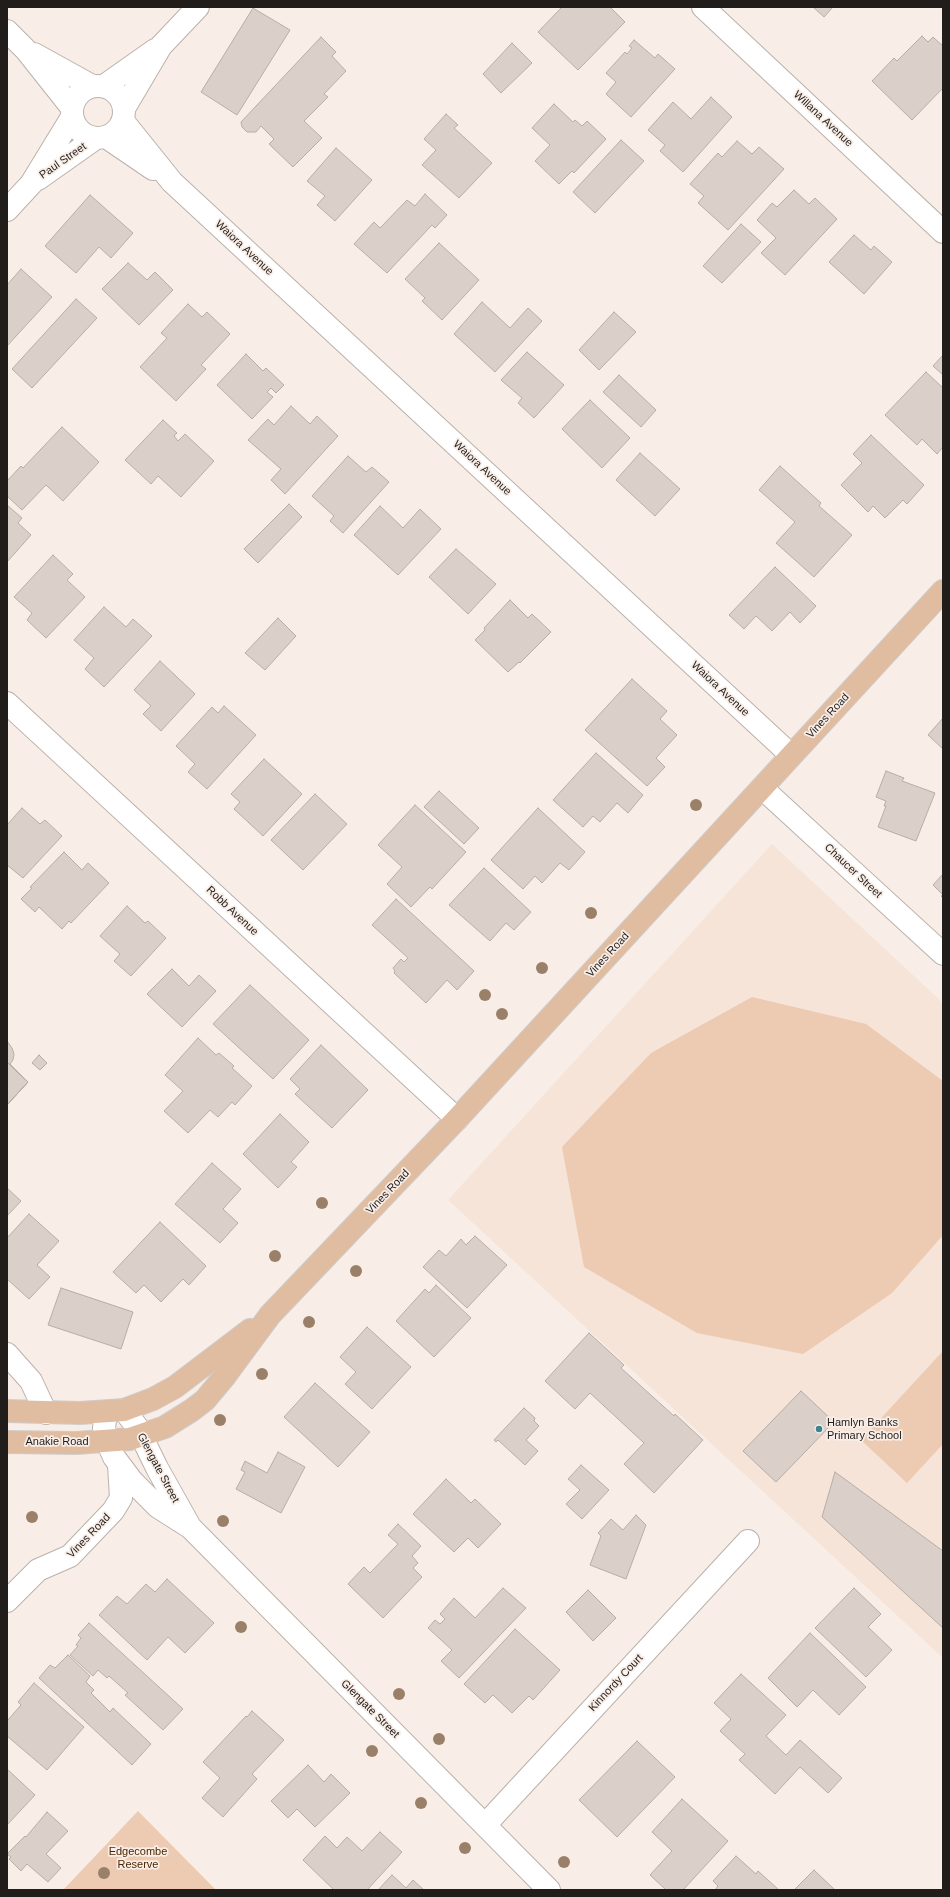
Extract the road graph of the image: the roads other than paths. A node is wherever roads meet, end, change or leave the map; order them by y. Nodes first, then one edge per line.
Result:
1 (198, 7) edge
2 (703, 7) edge
3 (7, 31) edge
4 (161, 46) junction
5 (26, 50) junction
6 (98, 86) junction
7 (72, 113) junction
8 (124, 114) junction
9 (101, 138) junction
10 (172, 182) junction
11 (31, 184) junction
12 (7, 210) edge
13 (943, 232) edge
14 (943, 591) edge
15 (7, 702) edge
16 (792, 756) junction
17 (762, 788) junction
18 (943, 954) edge
19 (457, 1119) junction
20 (270, 1315) junction
21 (7, 1354) edge
22 (7, 1411) edge
23 (115, 1411) junction
24 (46, 1413) junction
25 (142, 1436) junction
26 (7, 1442) edge
27 (107, 1442) junction
28 (119, 1465) junction
29 (191, 1528) junction
30 (748, 1541) dead end
31 (7, 1601) edge
32 (484, 1825) junction
33 (548, 1890) edge

1 - 4 street
2 - 13 street, Willana Avenue
3 - 5 street
4 - 6 street
4 - 8 street
5 - 6 street
5 - 7 street
6 - 7 street
6 - 8 street
7 - 9 street
7 - 11 street, Paul Street
8 - 9 street
8 - 10 street, Waiora Avenue
9 - 10 street, Waiora Avenue
9 - 11 street, Paul Street
10 - 16 street, Waiora Avenue
11 - 12 street, Paul Street
14 - 16 main road, Vines Road
15 - 19 street, Robb Avenue
16 - 17 main road, Vines Road
17 - 18 street, Chaucer Street
17 - 19 main road, Vines Road
19 - 20 main road, Vines Road
20 - 23 main road, Vines Road
20 - 25 main road, Vines Road
21 - 24 street
22 - 24 main road
23 - 24 main road
23 - 25 street, Glengate Street
23 - 27 street, Glengate Street
25 - 27 main road, Vines Road
25 - 29 street, Glengate Street
26 - 27 main road, Anakie Road
27 - 28 street, Glengate Street
28 - 29 street, Glengate Street
28 - 31 street, Vines Road
29 - 32 street, Glengate Street
30 - 32 street, Kinnordy Court
32 - 33 street, Glengate Street

